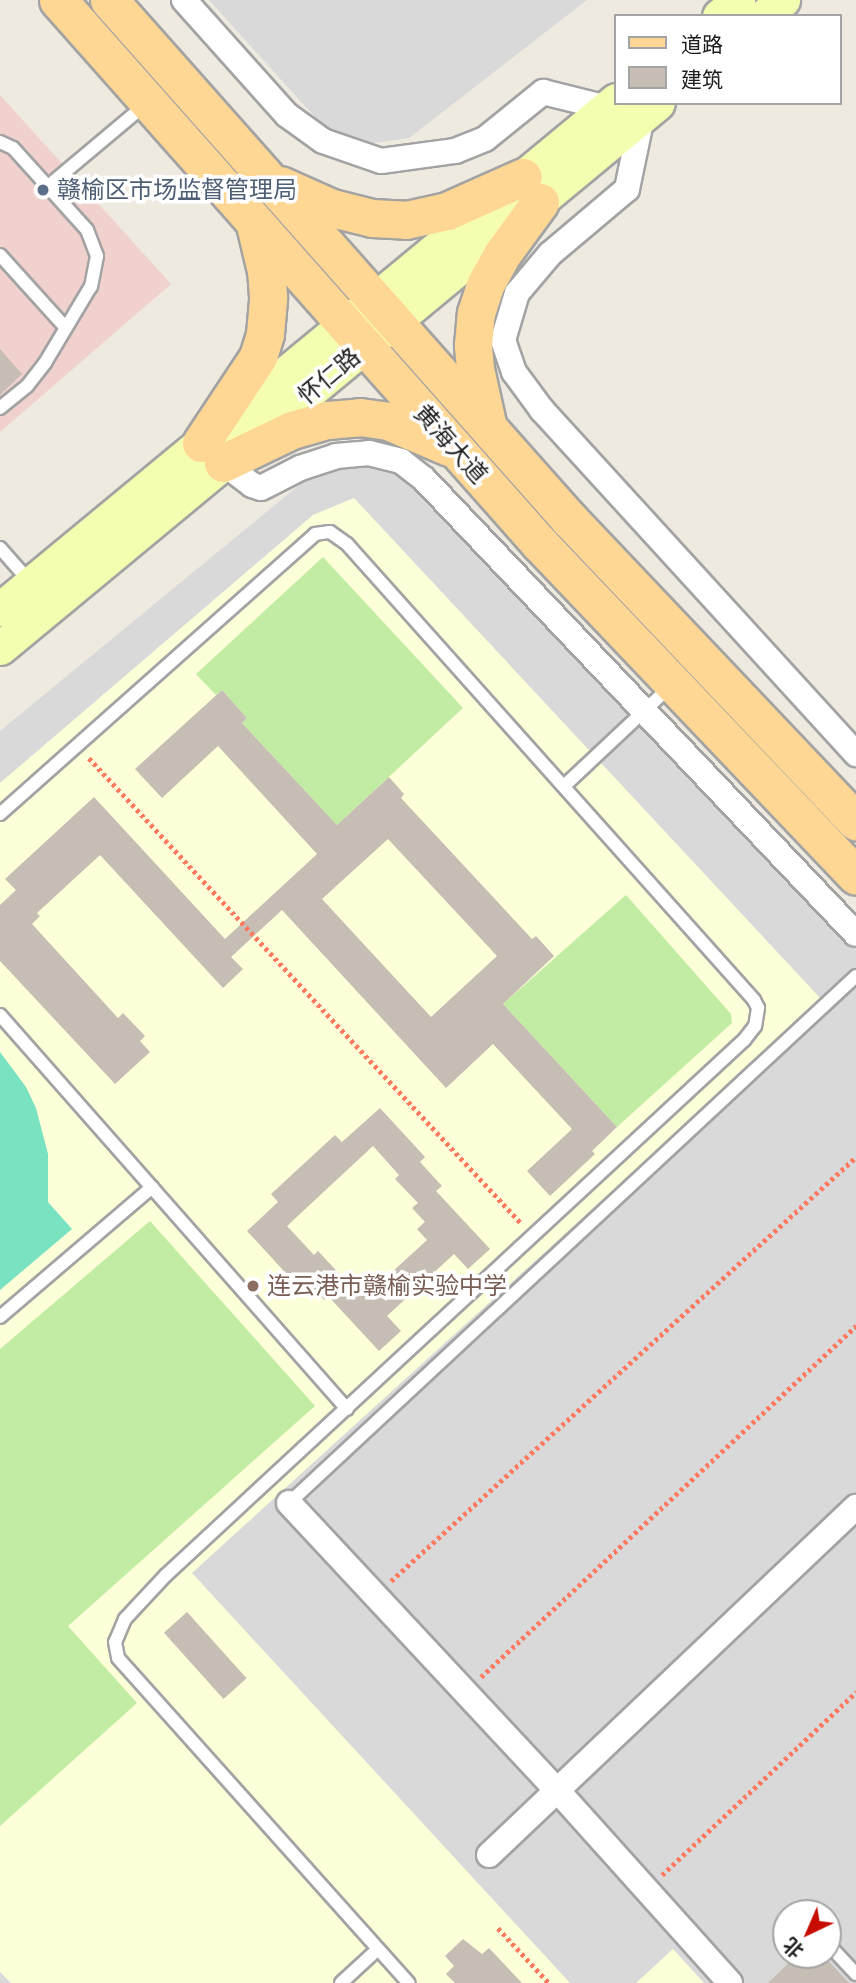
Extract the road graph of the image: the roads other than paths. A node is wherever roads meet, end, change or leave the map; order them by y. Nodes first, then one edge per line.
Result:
1 (58, 0) edge
2 (109, 0) edge
3 (184, 0) edge
4 (738, 0) edge
5 (783, 0) edge
6 (721, 14) edge
7 (766, 14) edge
8 (148, 102) junction
9 (614, 104) edge
10 (631, 107) edge
11 (0, 142) edge
12 (268, 179) junction
13 (47, 187) junction
14 (531, 189) junction
15 (254, 221) junction
16 (0, 255) edge
17 (384, 311) junction
18 (66, 328) junction
19 (355, 335) junction
20 (0, 408) edge
21 (488, 427) junction
22 (457, 451) junction
23 (212, 453) junction
24 (0, 548) edge
25 (31, 583) junction
26 (0, 609) edge
27 (0, 648) edge
28 (672, 686) junction
29 (645, 711) junction
30 (856, 754) edge
31 (564, 786) junction
32 (0, 814) edge
33 (856, 821) edge
34 (856, 876) edge
35 (856, 934) edge
36 (856, 976) edge
37 (0, 1014) edge
38 (152, 1187) junction
39 (0, 1317) edge
40 (347, 1409) junction
41 (289, 1503) joint
42 (856, 1507) edge
43 (557, 1790) junction
44 (489, 1855) dead end
45 (379, 1949) junction
46 (842, 1959) edge
47 (856, 1974) edge
48 (341, 1983) edge
49 (409, 1983) edge
50 (730, 1983) edge

1 - 8 main road, 黄海大道
2 - 12 main road, 黄海大道
3 - 9 street
4 - 6 main road
5 - 7 main road
8 - 13 lane
8 - 15 main road, 黄海大道
10 - 14 main road, 怀仁路
10 - 30 street
11 - 13 lane
12 - 14 main road
12 - 17 main road, 黄海大道
13 - 18 lane
14 - 17 main road, 怀仁路
14 - 21 main road
15 - 19 main road, 黄海大道
15 - 23 main road
16 - 18 lane
17 - 19 main road, 怀仁路
17 - 21 main road, 黄海大道
18 - 20 lane
19 - 22 main road, 黄海大道
19 - 23 main road, 怀仁路
21 - 33 main road, 黄海大道
22 - 23 main road
22 - 28 main road, 黄海大道
23 - 25 main road, 怀仁路
23 - 27 main road, 怀仁路
23 - 29 street
24 - 25 lane
25 - 26 main road, 怀仁路
28 - 29 lane
28 - 34 main road, 黄海大道
29 - 31 lane
29 - 35 street
31 - 32 lane
31 - 40 lane
36 - 41 lane
37 - 38 lane
38 - 39 lane
38 - 40 lane
40 - 45 lane
41 - 43 street
42 - 43 street
43 - 44 street
43 - 50 street
45 - 48 lane
45 - 49 lane
46 - 47 lane

